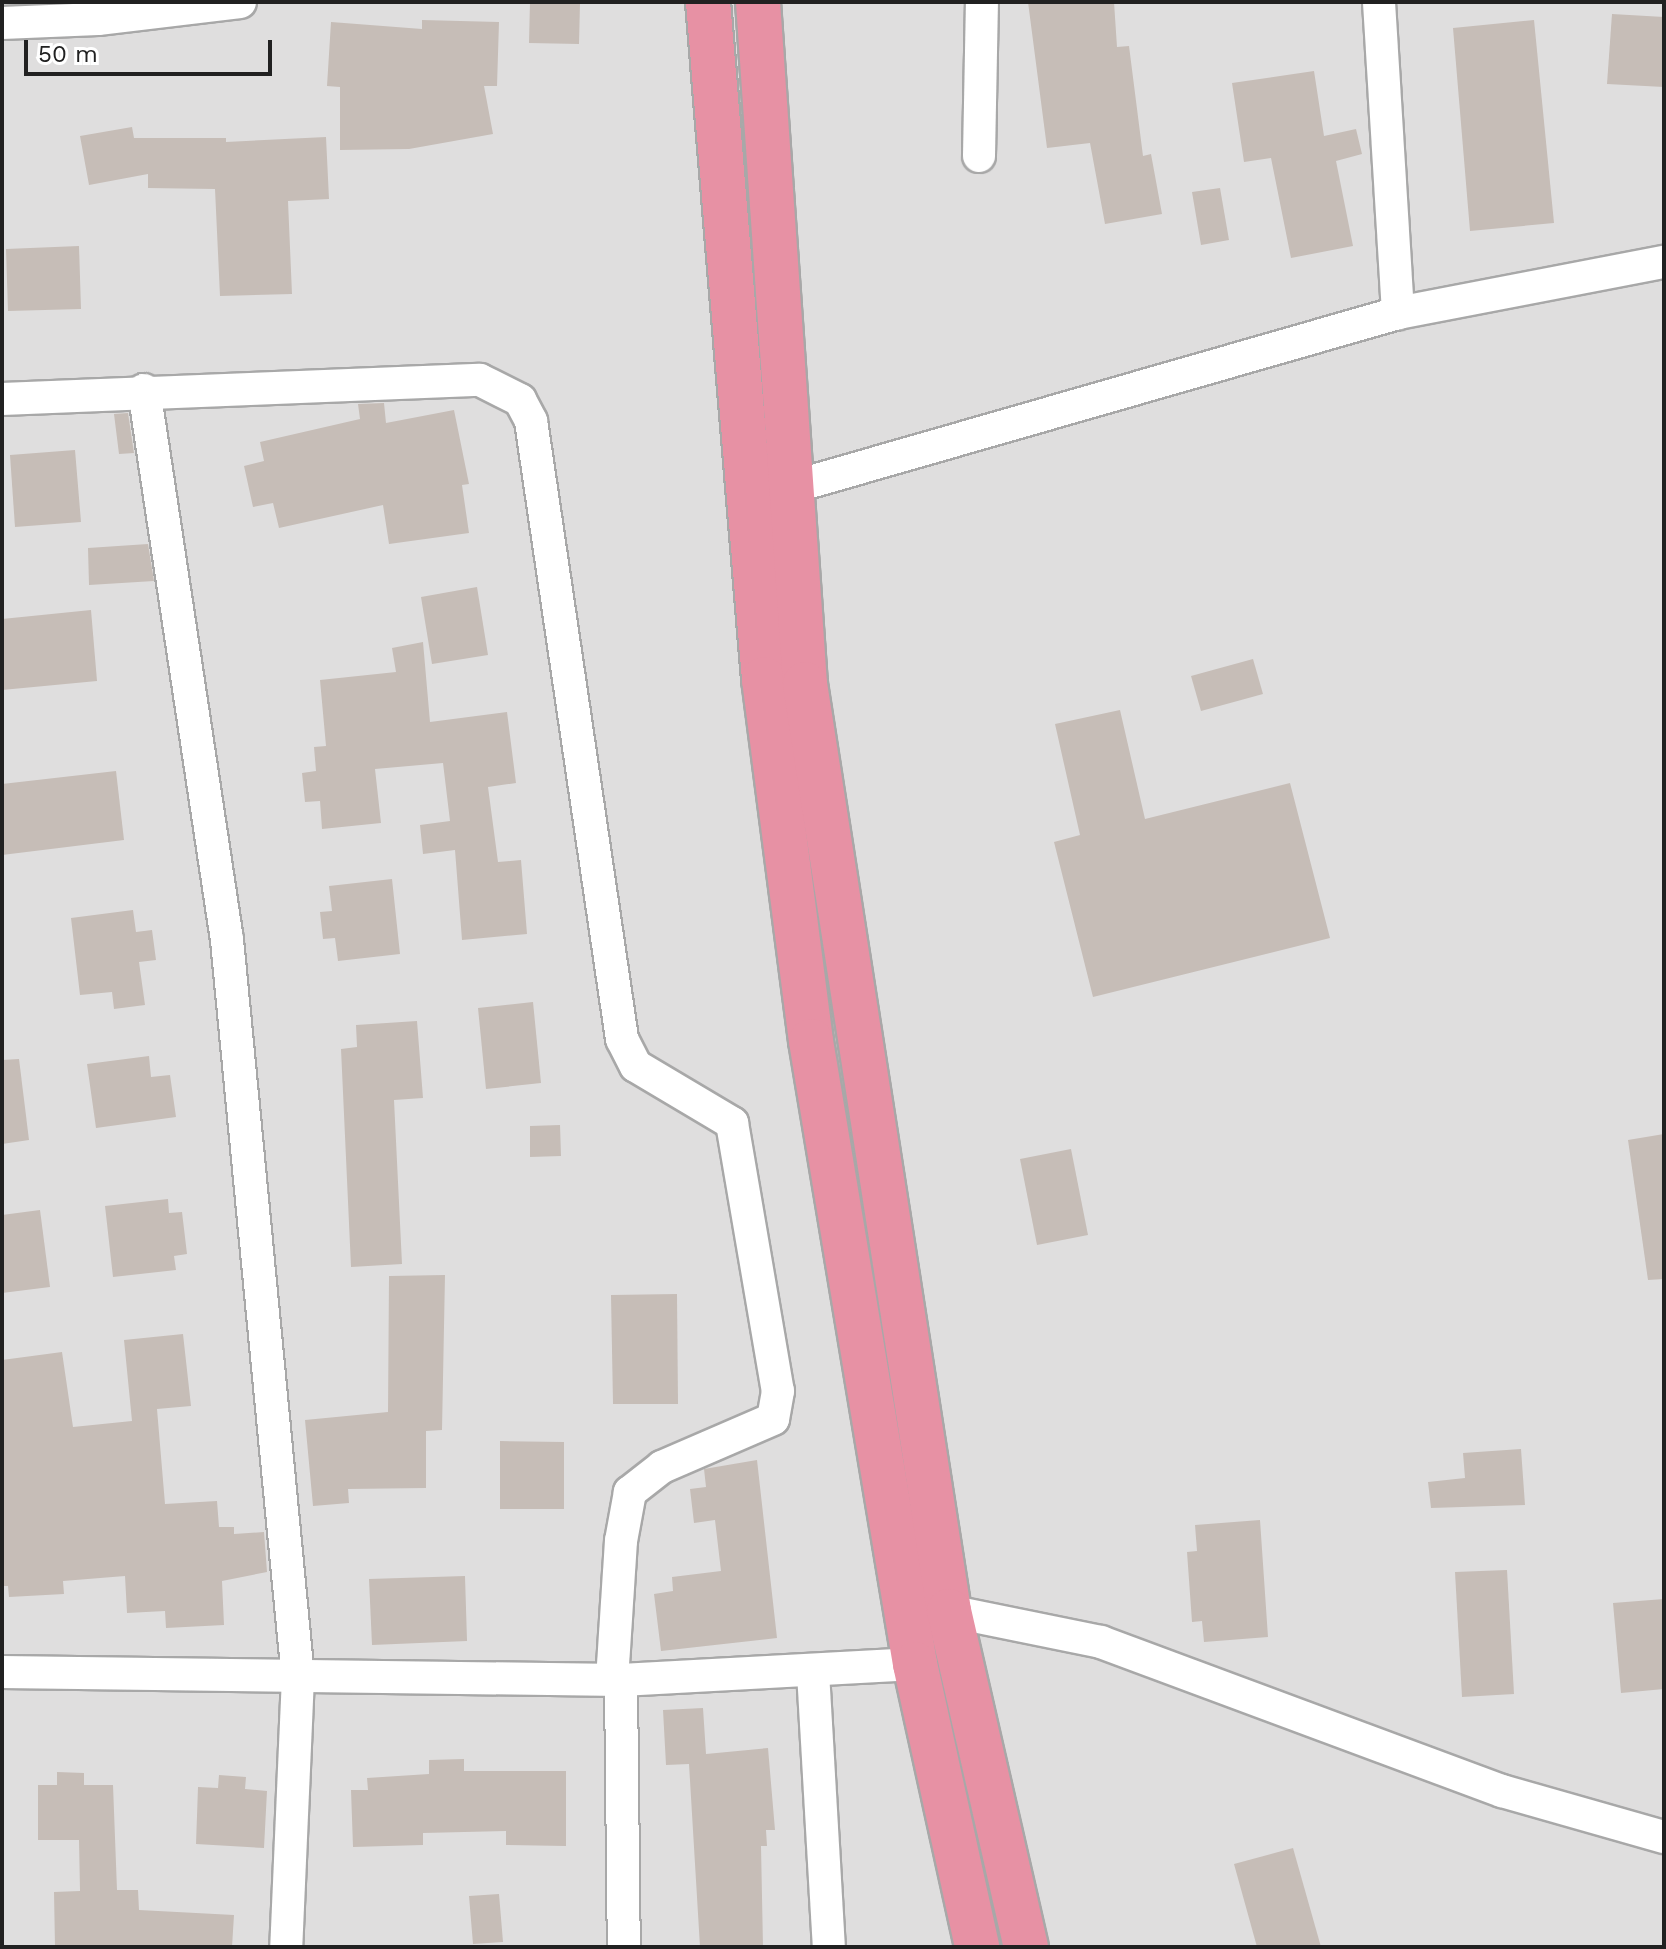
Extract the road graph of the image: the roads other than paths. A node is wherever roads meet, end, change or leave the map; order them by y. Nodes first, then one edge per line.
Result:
1 (240, 2) edge
2 (708, 2) edge
3 (758, 2) edge
4 (982, 2) edge
5 (1379, 2) edge
6 (98, 11) edge
7 (2, 23) edge
8 (979, 156) dead end
9 (1664, 262) edge
10 (1398, 313) junction
11 (144, 390) junction
12 (2, 399) edge
13 (789, 488) junction
14 (949, 1611) junction
15 (915, 1664) junction
16 (2, 1672) edge
17 (813, 1672) junction
18 (298, 1677) junction
19 (616, 1680) junction
20 (1664, 1837) edge
21 (286, 1947) edge
22 (624, 1947) edge
23 (829, 1947) edge
24 (977, 1947) edge
25 (1026, 1947) edge

1 - 6 street
2 - 15 highway
3 - 13 highway
4 - 8 street
5 - 10 street
6 - 7 street
9 - 10 street
10 - 13 street
11 - 12 street
11 - 18 street
11 - 19 street
13 - 14 highway
14 - 20 street
14 - 25 highway
15 - 17 street
15 - 24 highway
16 - 18 street
17 - 19 street
17 - 23 street
18 - 19 street
18 - 21 street
19 - 22 street

